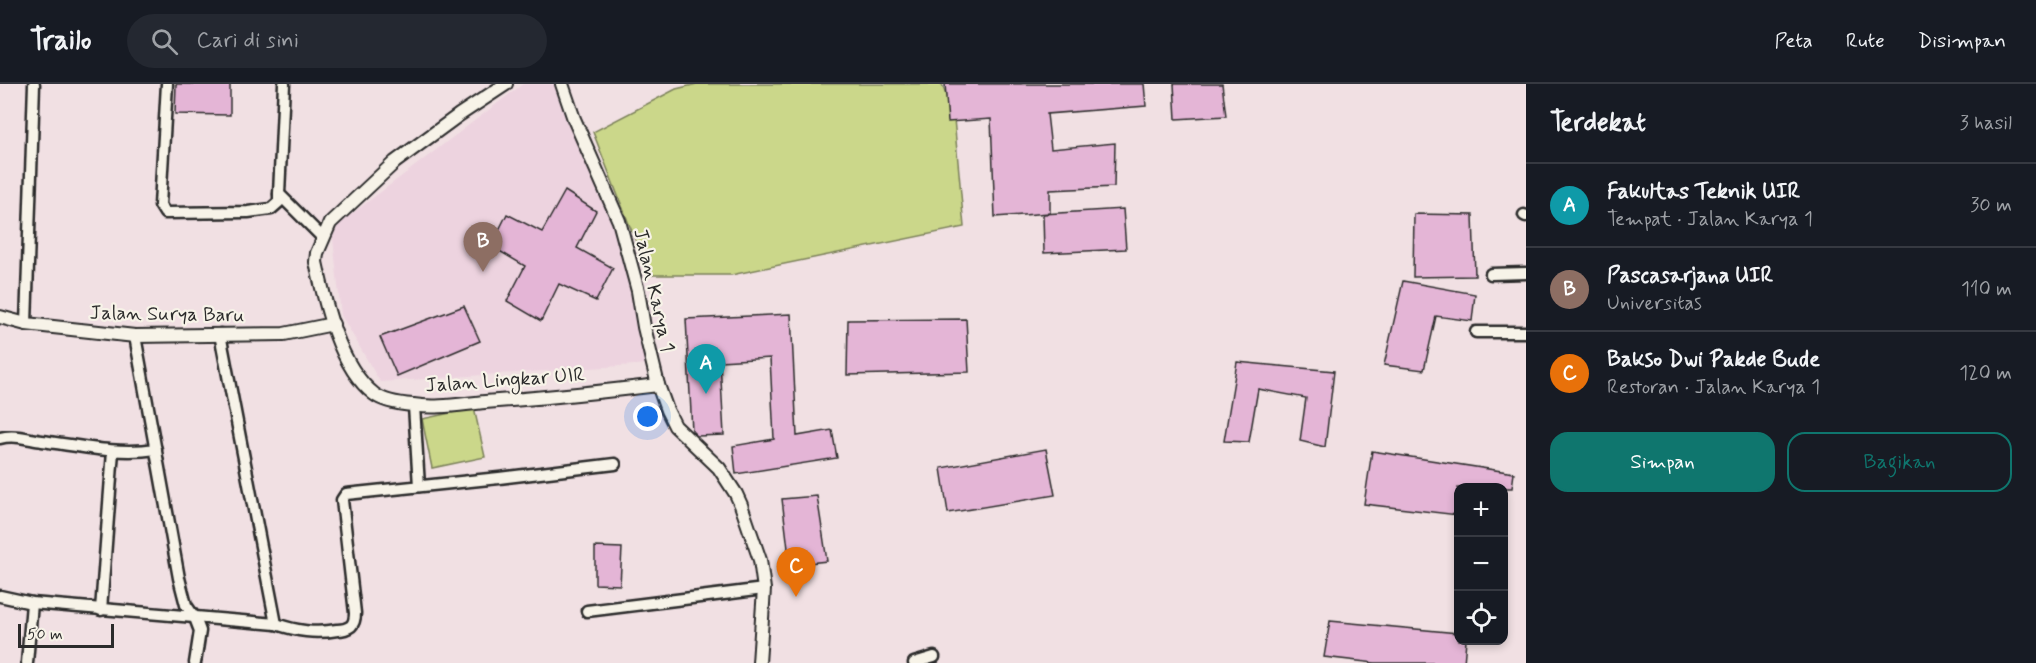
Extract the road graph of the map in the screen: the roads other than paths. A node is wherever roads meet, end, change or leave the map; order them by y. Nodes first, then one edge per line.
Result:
1 (34, 84) edge
2 (167, 84) edge
3 (284, 84) edge
4 (507, 84) edge
5 (562, 84) edge
6 (279, 194) junction
7 (322, 237) junction
8 (1526, 273) edge
9 (1491, 274) dead end
10 (0, 316) edge
11 (26, 324) junction
12 (333, 324) junction
13 (1476, 332) dead end
14 (1526, 332) edge
15 (220, 334) junction
16 (135, 336) junction
17 (658, 385) junction
18 (414, 406) junction
19 (0, 438) edge
20 (156, 449) junction
21 (113, 451) junction
22 (615, 464) dead end
23 (419, 486) junction
24 (764, 589) junction
25 (0, 596) edge
26 (32, 603) junction
27 (101, 610) junction
28 (586, 610) dead end
29 (195, 618) junction
30 (276, 624) junction
31 (934, 657) dead end
32 (27, 663) edge
33 (195, 663) edge
34 (759, 663) edge
35 (914, 663) edge

1 - 11 street
2 - 6 street
3 - 6 street
4 - 7 street, Jalan Lingkar UIR
5 - 17 street, Jalan Karya 1
6 - 7 street
7 - 12 street, Jalan Lingkar UIR
8 - 9 street
10 - 11 street, Jalan Surya Baru
11 - 16 street, Jalan Surya Baru
12 - 15 street, Jalan Surya Baru
12 - 18 street, Jalan Lingkar UIR
13 - 14 street
15 - 16 street, Jalan Surya Baru
15 - 30 street
16 - 20 street
17 - 18 street, Jalan Lingkar UIR
17 - 24 street, Jalan Karya 1
18 - 23 street
19 - 21 street
20 - 21 street
20 - 29 street
21 - 27 street
22 - 23 street
23 - 30 street
24 - 28 street
24 - 34 street, Jalan Karya 1
25 - 26 street
26 - 27 street
26 - 32 street
27 - 29 street
29 - 30 street
29 - 33 street
31 - 35 street

